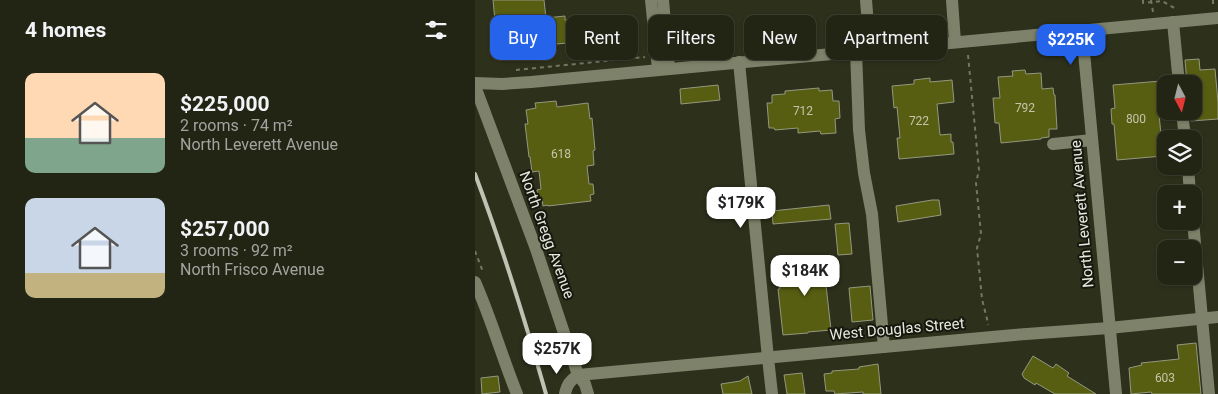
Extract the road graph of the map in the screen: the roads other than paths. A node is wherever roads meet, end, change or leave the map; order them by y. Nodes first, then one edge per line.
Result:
1 (651, 0) edge
2 (663, 0) edge
3 (866, 0) edge
4 (952, 0) edge
5 (1216, 12) edge
6 (867, 15) edge
7 (1173, 22) junction
8 (1082, 30) junction
9 (955, 42) junction
10 (947, 43) edge
11 (826, 54) edge
12 (855, 60) edge
13 (739, 62) junction
14 (663, 69) junction
15 (1178, 75) edge
16 (475, 85) edge
17 (1092, 140) junction
18 (1053, 144) dead end
19 (1194, 230) edge
20 (475, 282) edge
21 (1218, 317) edge
22 (1202, 318) junction
23 (1109, 328) junction
24 (884, 347) junction
25 (768, 358) junction
26 (578, 375) junction
27 (517, 394) edge
28 (565, 394) edge
29 (588, 394) edge
30 (772, 394) edge
31 (1116, 394) edge
32 (1209, 394) edge

1 - 14 street
2 - 14 street
3 - 6 street
4 - 9 street
5 - 7 street
7 - 8 street
7 - 15 street
8 - 9 street
8 - 17 street, North Leverett Avenue
9 - 10 street
11 - 13 street
12 - 24 street
13 - 14 street
13 - 25 street
14 - 16 street
16 - 26 street, North Gregg Avenue
17 - 18 street
17 - 23 street, North Leverett Avenue
19 - 22 street
20 - 27 street
21 - 22 street, West Douglas Street
22 - 23 street, West Douglas Street
22 - 32 street
23 - 24 street, West Douglas Street
23 - 31 street, North Leverett Avenue
24 - 25 street, West Douglas Street
25 - 26 street, West Douglas Street
25 - 30 street
26 - 28 street
26 - 29 street, North Gregg Avenue

